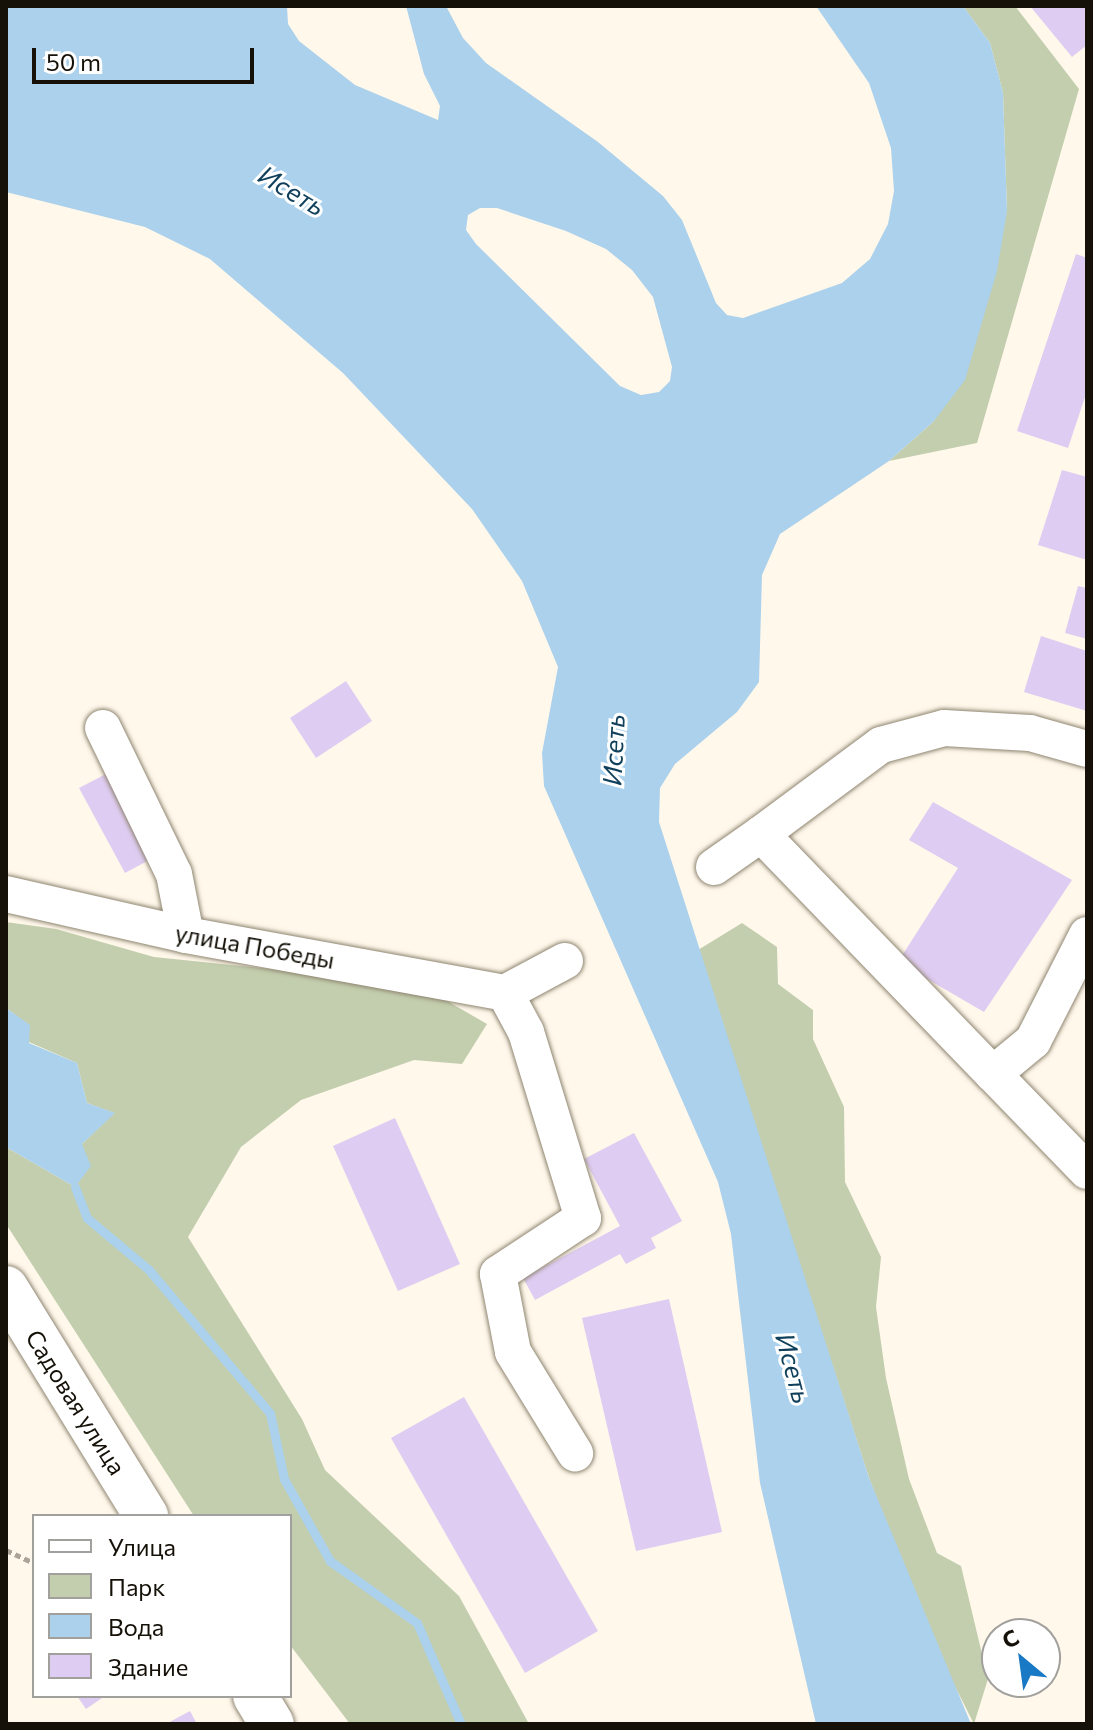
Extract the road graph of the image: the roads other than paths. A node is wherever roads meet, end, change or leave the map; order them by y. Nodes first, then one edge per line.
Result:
1 (103, 728) dead end
2 (1087, 749) edge
3 (761, 834) junction
4 (714, 867) dead end
5 (6, 894) edge
6 (186, 935) junction
7 (1087, 935) edge
8 (565, 961) dead end
9 (505, 993) junction
10 (993, 1074) junction
11 (1087, 1171) edge
12 (6, 1288) edge
13 (575, 1453) dead end
14 (145, 1514) edge
15 (256, 1698) edge
16 (272, 1724) edge

1 - 6 street
2 - 3 street
3 - 4 street
3 - 10 street
5 - 6 street, улица Победы
6 - 9 street, улица Победы
7 - 10 street
8 - 9 street
9 - 13 street
10 - 11 street
12 - 14 main road, Садовая улица
15 - 16 main road

